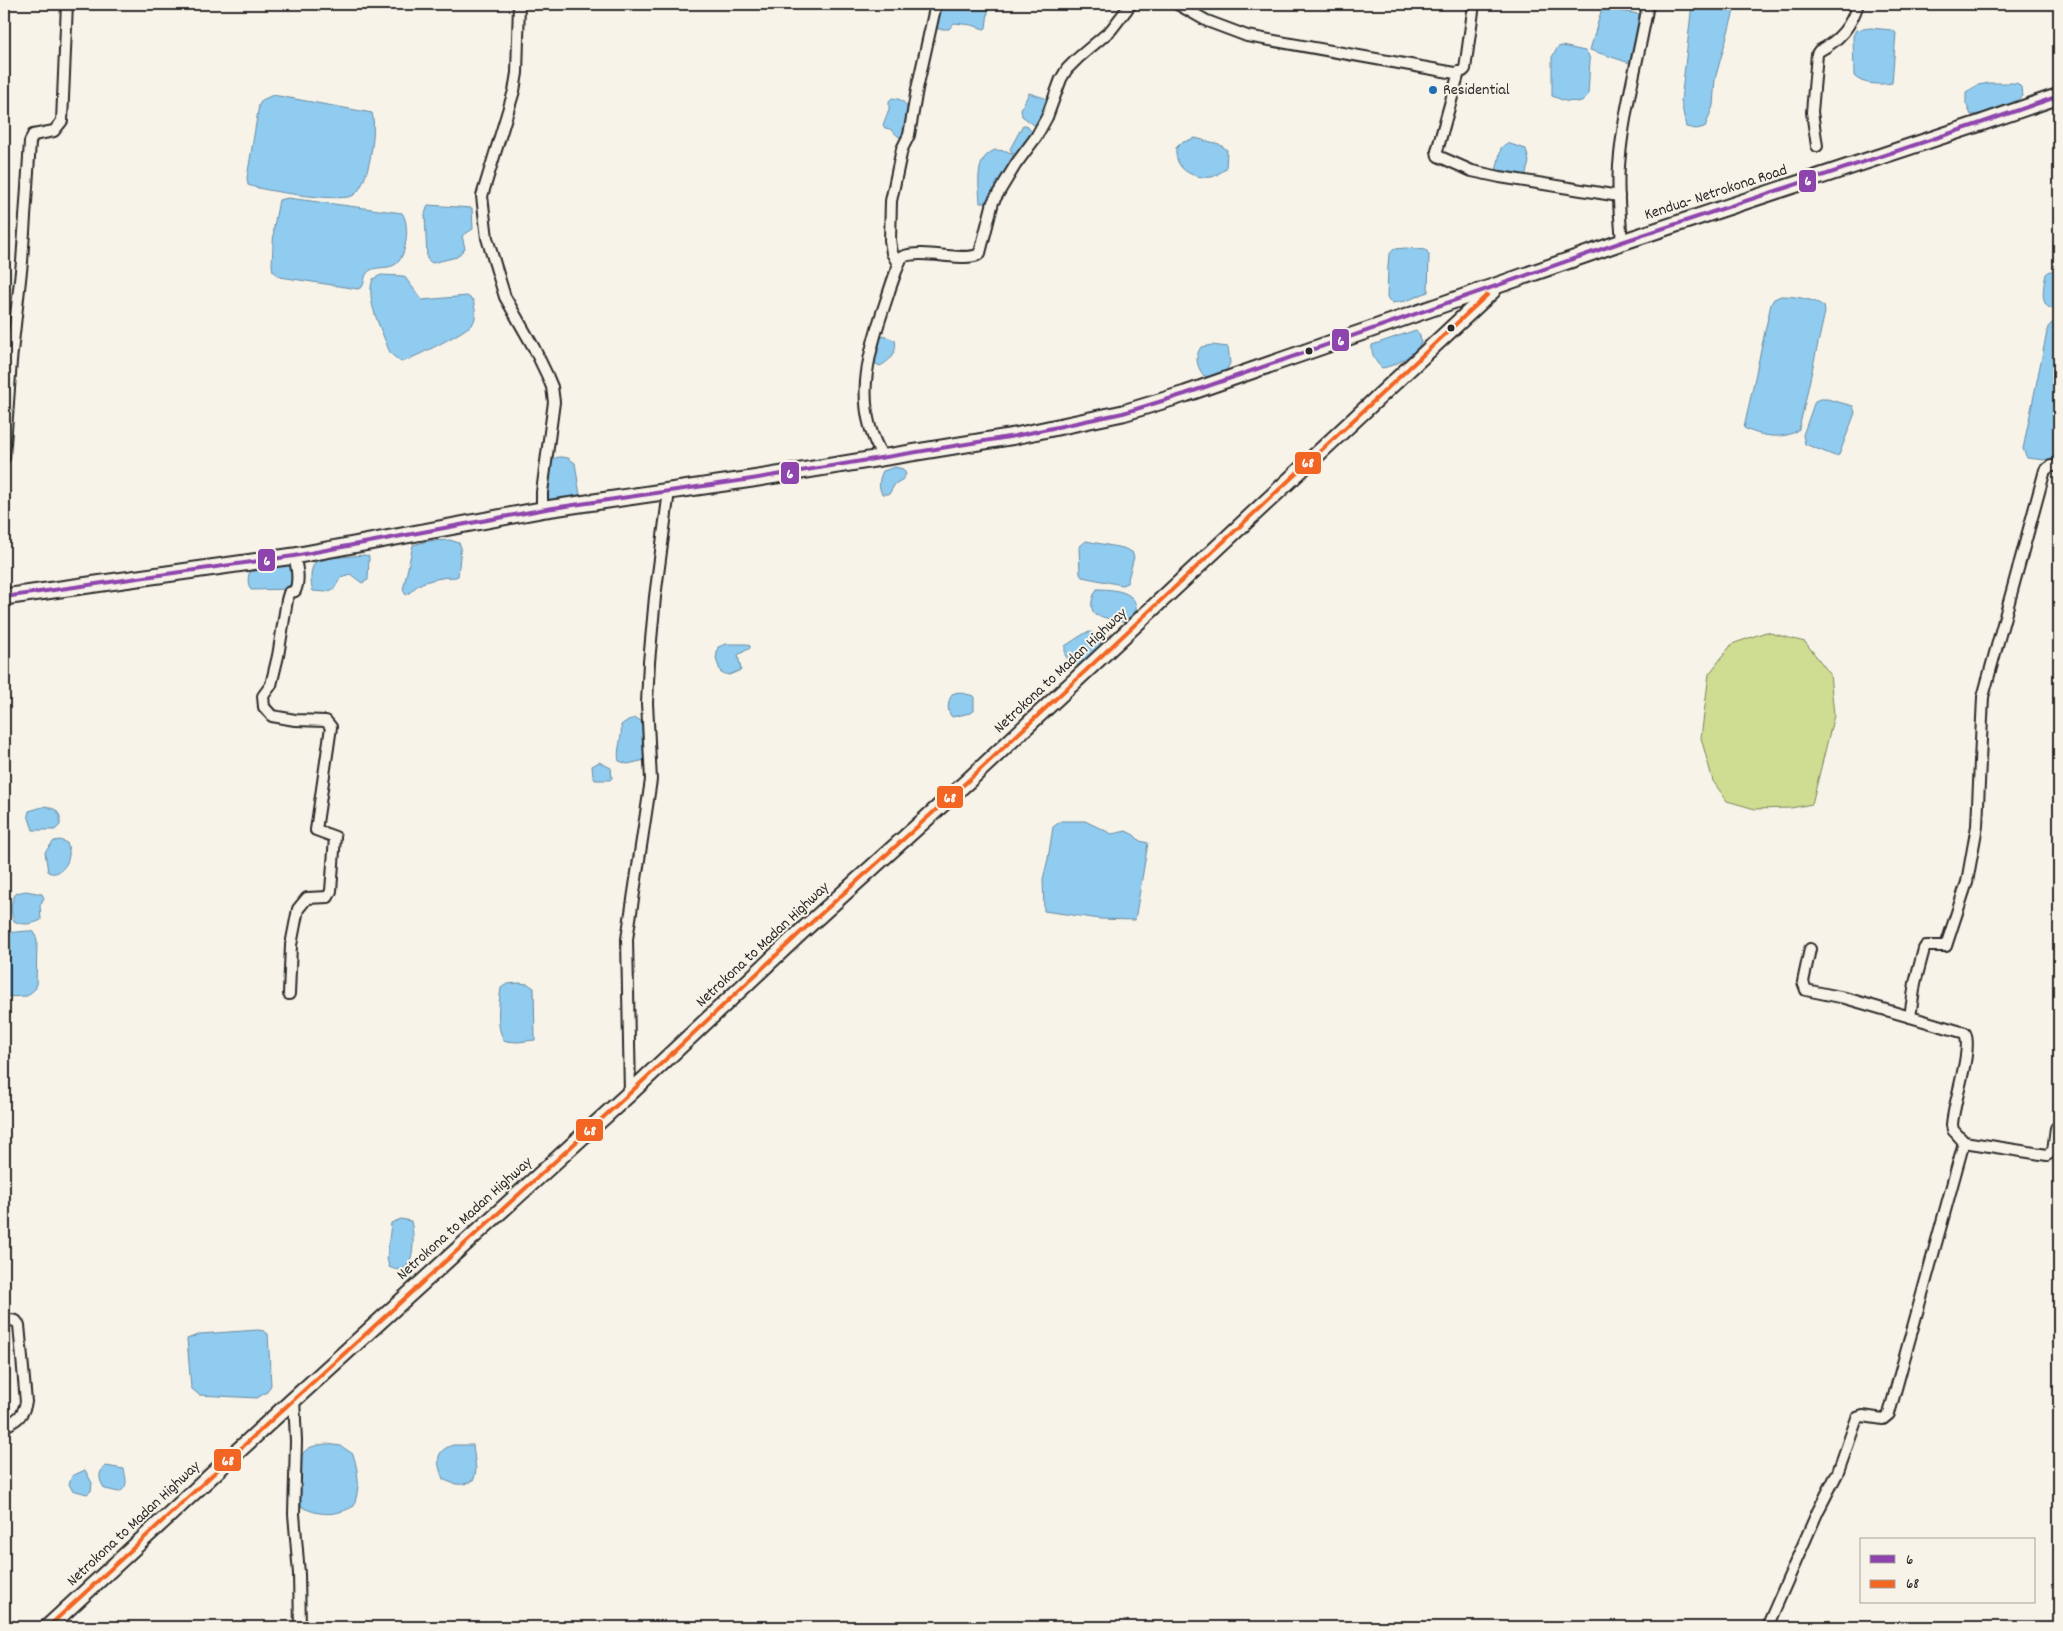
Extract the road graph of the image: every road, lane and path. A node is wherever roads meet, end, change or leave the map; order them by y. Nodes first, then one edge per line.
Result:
1 (67, 4) edge
2 (519, 4) edge
3 (936, 4) edge
4 (1131, 4) edge
5 (1177, 4) edge
6 (1474, 4) edge
7 (1648, 4) edge
8 (1858, 4) edge
9 (1459, 72) junction
10 (2059, 96) edge
11 (1817, 146) dead end
12 (1619, 196) junction
13 (1622, 242) junction
14 (898, 264) junction
15 (1498, 285) junction
16 (883, 457) junction
17 (4, 458) edge
18 (2059, 466) edge
19 (668, 491) junction
20 (546, 509) junction
21 (294, 556) junction
22 (4, 597) edge
23 (1810, 949) dead end
24 (289, 994) dead end
25 (1910, 1017) junction
26 (630, 1093) junction
27 (2059, 1126) edge
28 (1964, 1142) junction
29 (4, 1319) edge
30 (294, 1399) junction
31 (4, 1427) edge
32 (48, 1627) edge
33 (300, 1627) edge
34 (1767, 1627) edge

1 - 17 street
2 - 20 street
3 - 14 street
4 - 14 street
5 - 9 street
6 - 9 street
7 - 12 street
8 - 11 street
9 - 12 street
10 - 13 main road, Kendua- Netrokona Road
12 - 13 street
13 - 15 main road, Kendua- Netrokona Road
14 - 16 street
15 - 16 main road, Kendua- Netrokona Road
15 - 26 main road, Netrokona to Madan Highway
16 - 19 main road, Kendua- Netrokona Road
18 - 25 street
19 - 20 main road, Kendua- Netrokona Road
19 - 26 street
20 - 21 main road, Kendua- Netrokona Road
21 - 22 main road, Kendua- Netrokona Road
21 - 24 street
23 - 25 street
25 - 28 street
26 - 30 main road, Netrokona to Madan Highway
27 - 28 street
28 - 34 street
29 - 31 street
30 - 32 main road, Netrokona to Madan Highway
30 - 33 street

